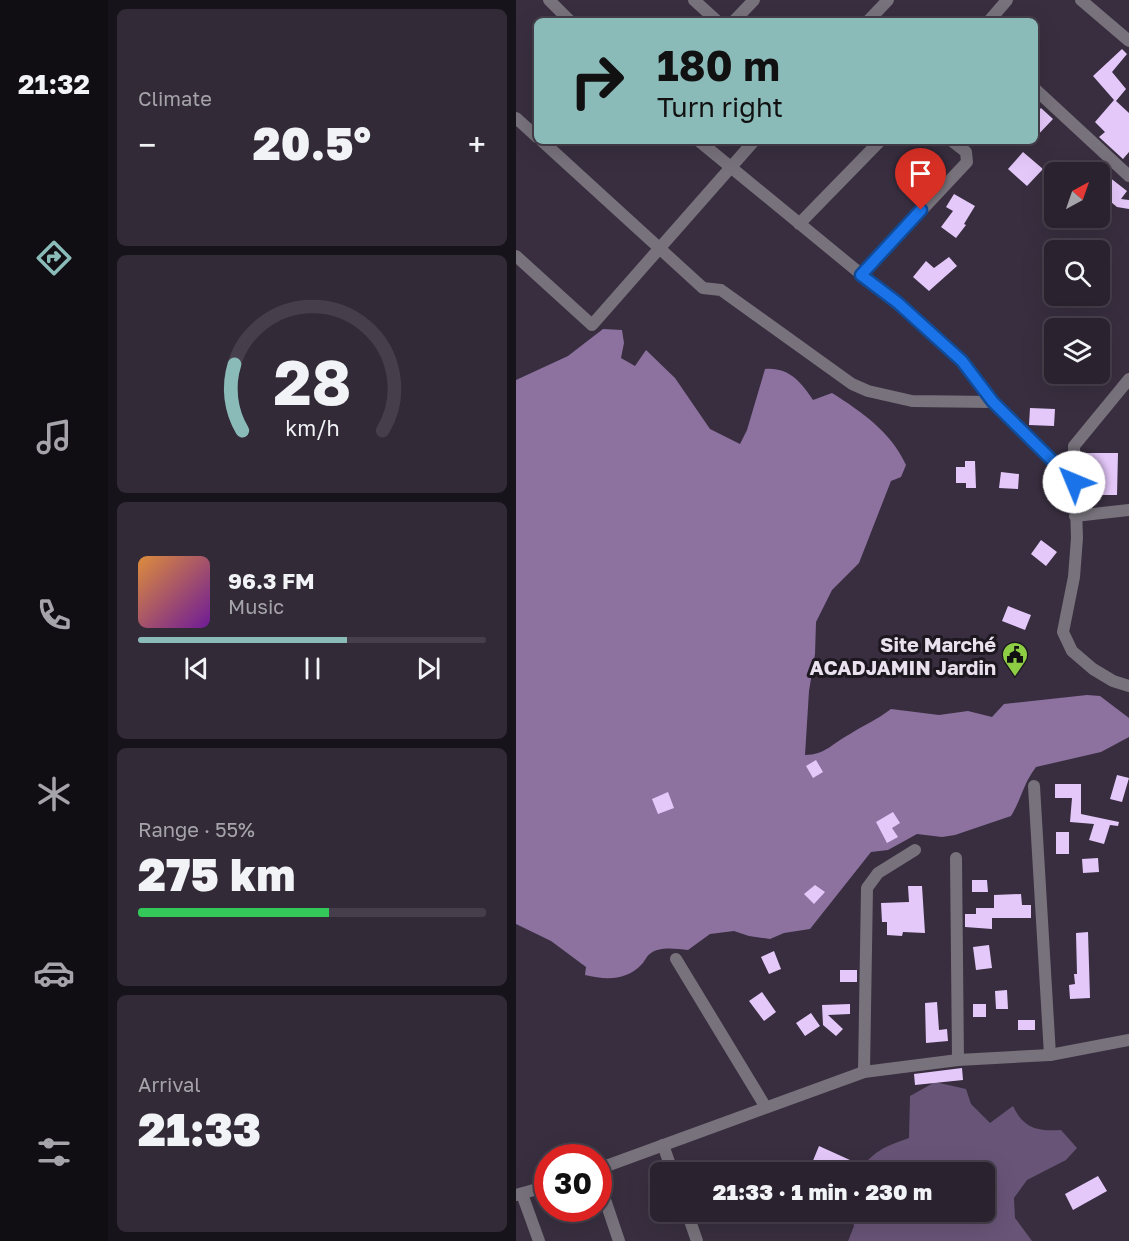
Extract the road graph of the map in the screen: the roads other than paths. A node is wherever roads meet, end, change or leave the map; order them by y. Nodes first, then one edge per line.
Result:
1 (549, 0) edge
2 (694, 0) edge
3 (754, 0) edge
4 (888, 0) edge
5 (1007, 0) edge
6 (1082, 0) edge
7 (567, 18) edge
8 (714, 18) edge
9 (737, 18) edge
10 (871, 18) edge
11 (992, 18) edge
12 (1129, 41) edge
13 (1038, 91) edge
14 (516, 118) edge
15 (534, 134) edge
16 (545, 144) edge
17 (703, 144) edge
18 (751, 144) edge
19 (877, 144) edge
20 (956, 144) edge
21 (730, 166) junction
22 (1129, 176) edge
23 (799, 224) junction
24 (659, 248) junction
25 (516, 256) edge
26 (861, 275) junction
27 (1129, 379) edge
28 (993, 402) junction
29 (1074, 482) junction
30 (1129, 510) edge
31 (1075, 516) junction
32 (1129, 686) edge
33 (1034, 786) dead end
34 (915, 850) dead end
35 (956, 858) dead end
36 (676, 959) dead end
37 (1129, 1040) edge
38 (1050, 1055) junction
39 (958, 1060) junction
40 (864, 1072) junction
41 (765, 1106) junction
42 (663, 1145) junction
43 (669, 1162) edge
44 (612, 1164) edge
45 (534, 1189) edge
46 (519, 1194) edge
47 (612, 1220) edge
48 (690, 1222) edge
49 (539, 1241) edge
50 (619, 1241) edge
51 (697, 1241) edge

1 - 7 street
2 - 8 street
3 - 9 street
4 - 10 street
5 - 11 street
6 - 12 street
13 - 22 street
14 - 15 street
16 - 24 street
17 - 21 street
18 - 21 street
19 - 23 street
20 - 26 street
21 - 23 street
21 - 24 street
23 - 26 street
24 - 25 street
24 - 28 street
26 - 28 street
27 - 29 street
28 - 29 street
29 - 31 street
30 - 31 street
31 - 32 street
33 - 38 street
34 - 40 street
35 - 39 street
36 - 41 street
37 - 38 street
38 - 39 street
39 - 40 street
40 - 41 street
41 - 42 street
42 - 43 street
42 - 44 street
45 - 46 street
46 - 49 street
47 - 50 street
48 - 51 street

